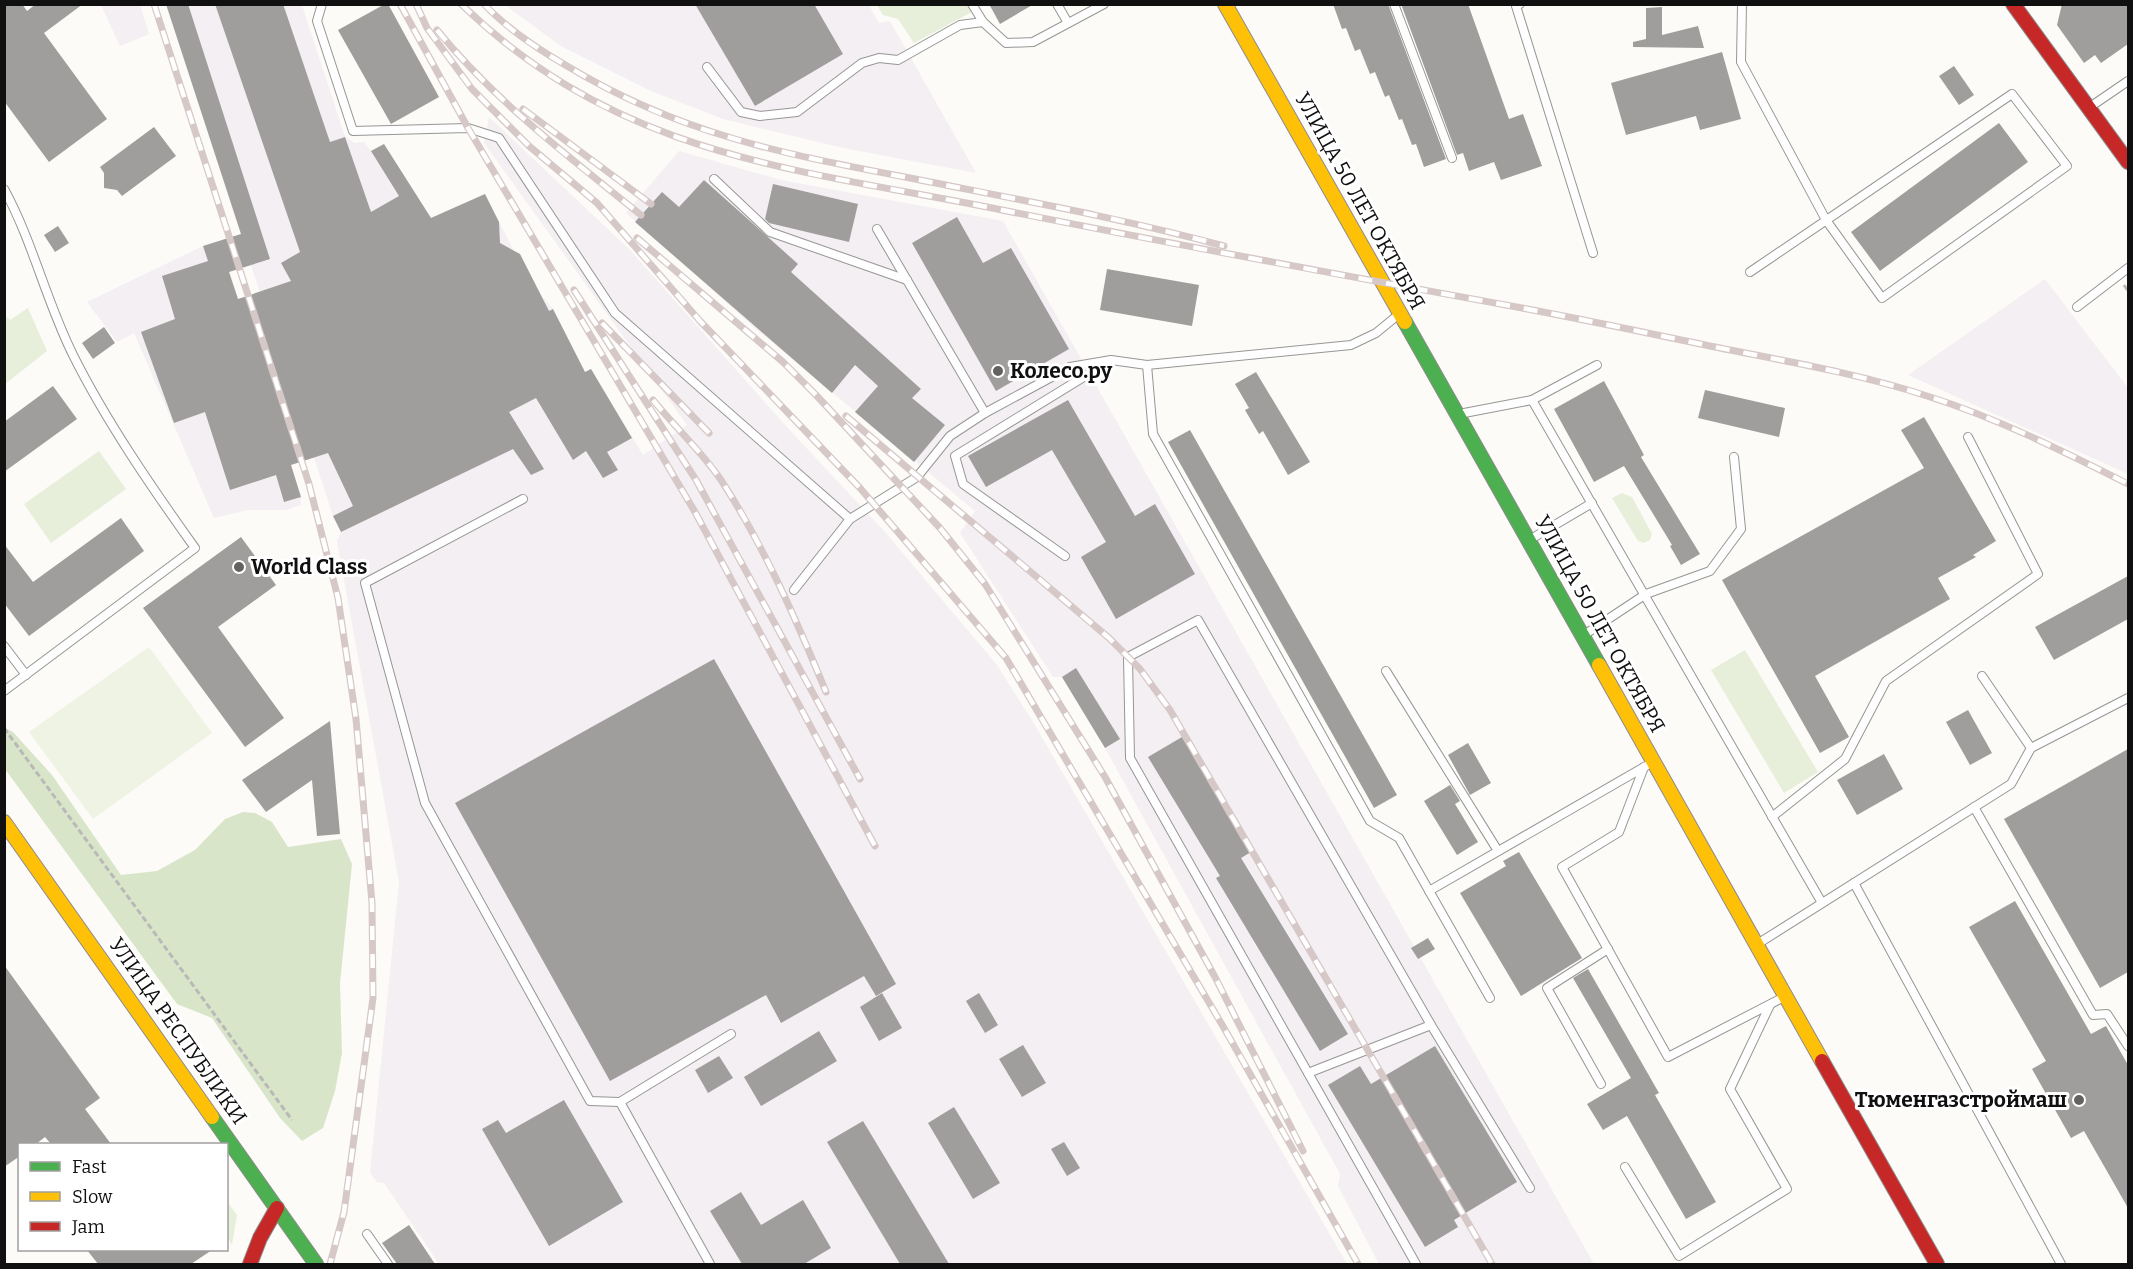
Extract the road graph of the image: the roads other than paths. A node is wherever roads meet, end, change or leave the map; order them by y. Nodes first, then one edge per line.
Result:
1 (322, 4) edge
2 (972, 4) edge
3 (1057, 4) edge
4 (1104, 4) edge
5 (1225, 4) edge
6 (1394, 4) edge
7 (1520, 4) edge
8 (1742, 4) edge
9 (2013, 4) edge
10 (983, 22) junction
11 (1068, 23) junction
12 (707, 67) dead end
13 (2128, 81) edge
14 (2088, 108) junction
15 (1452, 158) dead end
16 (2128, 162) edge
17 (714, 179) dead end
18 (4, 189) edge
19 (1826, 219) junction
20 (877, 228) dead end
21 (1593, 253) dead end
22 (2128, 268) edge
23 (1750, 272) dead end
24 (907, 280) junction
25 (2077, 307) dead end
26 (1400, 314) junction
27 (1112, 360) junction
28 (1147, 365) junction
29 (1597, 365) dead end
30 (1532, 400) junction
31 (985, 413) junction
32 (1458, 414) junction
33 (1968, 437) dead end
34 (1734, 457) dead end
35 (523, 499) dead end
36 (1592, 503) junction
37 (850, 519) junction
38 (1530, 540) junction
39 (1065, 556) dead end
40 (794, 590) dead end
41 (1646, 594) junction
42 (1582, 636) junction
43 (4, 646) edge
44 (1386, 670) dead end
45 (26, 675) junction
46 (1982, 676) dead end
47 (4, 691) edge
48 (2128, 699) edge
49 (2031, 748) junction
50 (1649, 765) junction
51 (1974, 807) junction
52 (1772, 817) junction
53 (4, 822) edge
54 (1498, 852) junction
55 (1854, 884) junction
56 (1429, 891) junction
57 (1822, 903) junction
58 (1758, 944) junction
59 (1608, 949) junction
60 (1787, 996) junction
61 (1490, 998) dead end
62 (1770, 1005) junction
63 (1431, 1025) junction
64 (731, 1034) dead end
65 (2128, 1046) edge
66 (1308, 1073) junction
67 (1601, 1084) dead end
68 (620, 1102) junction
69 (1625, 1167) dead end
70 (1530, 1188) dead end
71 (277, 1208) junction
72 (367, 1234) dead end
73 (250, 1264) edge
74 (316, 1264) edge
75 (388, 1264) edge
76 (710, 1264) edge
77 (1416, 1264) edge
78 (1937, 1264) edge
79 (2061, 1264) edge

1 - 37 lane
2 - 10 lane
3 - 11 lane
4 - 11 lane
5 - 26 main road, УЛИЦА 50 ЛЕТ ОКТЯБРЯ
6 - 15 lane
7 - 21 lane
8 - 19 lane
9 - 14 main road
10 - 11 lane
10 - 12 lane
13 - 14 lane
14 - 16 main road
17 - 24 lane
18 - 45 lane
19 - 19 lane
19 - 23 lane
20 - 24 lane
22 - 25 lane
24 - 31 lane
26 - 28 lane
26 - 32 main road, УЛИЦА 50 ЛЕТ ОКТЯБРЯ
27 - 28 lane
27 - 31 lane
27 - 39 lane
28 - 56 lane
29 - 30 lane
30 - 32 lane
30 - 36 lane
31 - 37 lane
32 - 38 main road, УЛИЦА 50 ЛЕТ ОКТЯБРЯ
33 - 52 lane
34 - 41 lane
35 - 68 lane
36 - 38 lane
36 - 41 lane
37 - 40 lane
38 - 42 main road, УЛИЦА 50 ЛЕТ ОКТЯБРЯ
41 - 42 lane
41 - 52 lane
42 - 50 main road, УЛИЦА 50 ЛЕТ ОКТЯБРЯ
43 - 45 lane
44 - 54 lane
45 - 47 lane
46 - 49 lane
48 - 49 lane
49 - 51 lane
50 - 54 lane
50 - 58 main road, УЛИЦА 50 ЛЕТ ОКТЯБРЯ
50 - 59 lane
51 - 55 lane
51 - 65 lane
52 - 57 lane
53 - 71 main road, УЛИЦА РЕСПУБЛИКИ
54 - 56 lane
55 - 57 lane
55 - 79 lane
56 - 61 lane
57 - 58 lane
58 - 60 main road, УЛИЦА 50 ЛЕТ ОКТЯБРЯ
59 - 62 lane
59 - 67 lane
60 - 62 lane
60 - 78 main road, УЛИЦА 50 ЛЕТ ОКТЯБРЯ
62 - 69 lane
63 - 66 lane
63 - 66 lane
63 - 70 lane
64 - 68 lane
66 - 77 lane
68 - 76 lane
71 - 73 main road
71 - 74 main road, УЛИЦА РЕСПУБЛИКИ
72 - 75 lane

